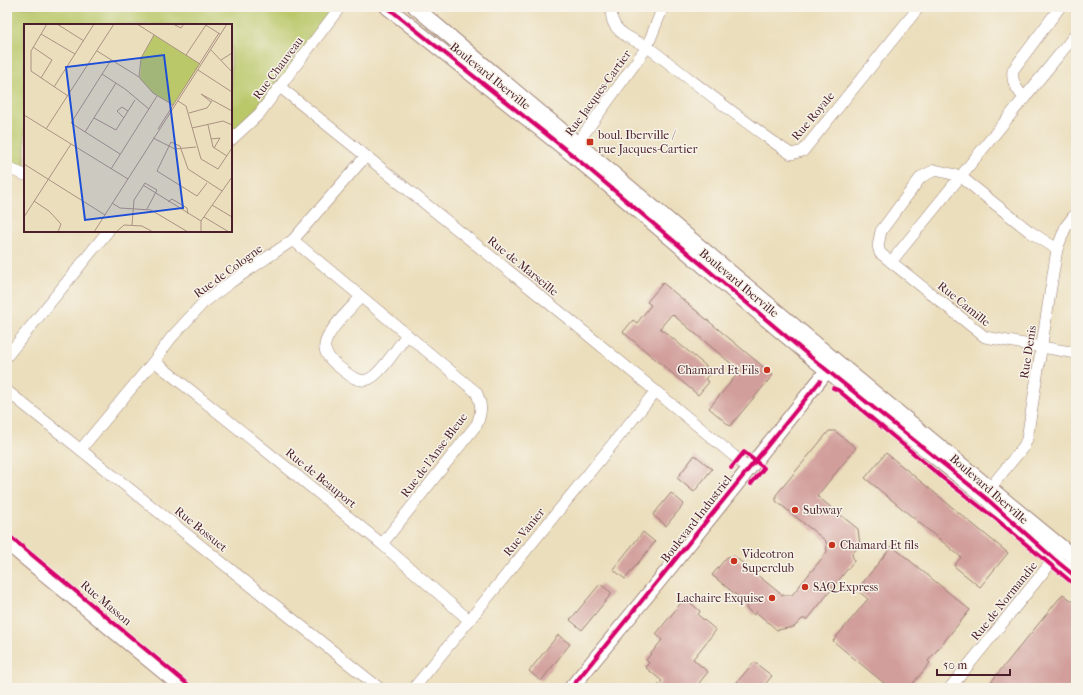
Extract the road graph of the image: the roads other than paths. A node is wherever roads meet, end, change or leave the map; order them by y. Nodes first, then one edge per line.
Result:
1 (340, 7) edge
2 (388, 7) edge
3 (415, 7) edge
4 (613, 7) edge
5 (663, 7) edge
6 (919, 7) edge
7 (1060, 7) edge
8 (1076, 34) edge
9 (648, 47) junction
10 (280, 87) junction
11 (1025, 99) junction
12 (232, 139) edge
13 (574, 148) junction
14 (365, 157) junction
15 (7, 168) edge
16 (24, 175) edge
17 (960, 176) junction
18 (1076, 214) edge
19 (107, 232) edge
20 (293, 240) junction
21 (1057, 249) junction
22 (891, 262) junction
23 (360, 298) junction
24 (407, 335) junction
25 (1042, 348) junction
26 (1076, 353) edge
27 (7, 356) edge
28 (154, 361) junction
29 (832, 365) junction
30 (7, 391) edge
31 (655, 392) junction
32 (81, 449) junction
33 (748, 469) junction
34 (990, 488) junction
35 (7, 543) edge
36 (382, 544) junction
37 (1058, 554) junction
38 (1076, 560) edge
39 (1076, 577) edge
40 (469, 620) junction
41 (183, 688) edge
42 (378, 688) edge
43 (414, 688) edge
44 (571, 688) edge
45 (950, 688) edge

1 - 10 street, Rue Chauveau
2 - 13 street, Boulevard Iberville
3 - 13 street, Boulevard Iberville
4 - 9 street, Rue Jacques-Cartier
5 - 9 street, Rue Jacques-Cartier
6 - 9 street, Rue Royale
7 - 11 street
8 - 11 street
9 - 13 street, Rue Jacques-Cartier
10 - 12 street, Rue Chauveau
10 - 14 street, Rue de Marseille
11 - 17 street
13 - 29 street, Boulevard Iberville
14 - 20 street, Rue de Cologne
14 - 31 street, Rue de Marseille
15 - 16 street
17 - 21 street, Rue Camille
17 - 22 street
17 - 22 street, Rue Camille
18 - 21 street, Rue Denis
19 - 27 street
20 - 23 street, Rue de l'Anse-Bleue
20 - 28 street, Rue de Cologne
21 - 25 street, Rue Denis
22 - 25 street, Rue Camille
23 - 24 street, Rue de l'Anse-Bleue
23 - 24 street
24 - 36 street, Rue de l'Anse-Bleue
25 - 26 street, Rue Camille
25 - 34 street, Rue Denis
28 - 32 street, Rue de Cologne
28 - 36 street, Rue de Beauport
29 - 33 street, Boulevard Industriel
29 - 34 street, Boulevard Iberville
29 - 37 street, Boulevard Iberville
30 - 32 street, Rue Bossuet
31 - 33 street, Rue de Marseille
31 - 40 street, Rue Vanier
32 - 42 street, Rue Bossuet
33 - 44 street, Boulevard Industriel
34 - 37 street, Boulevard Iberville
35 - 41 street, Rue Masson
36 - 40 street, Rue de Beauport
37 - 38 street, Boulevard Iberville
37 - 39 street, Boulevard Iberville
37 - 45 street, Rue de Normandie
40 - 43 street, Rue Vanier

